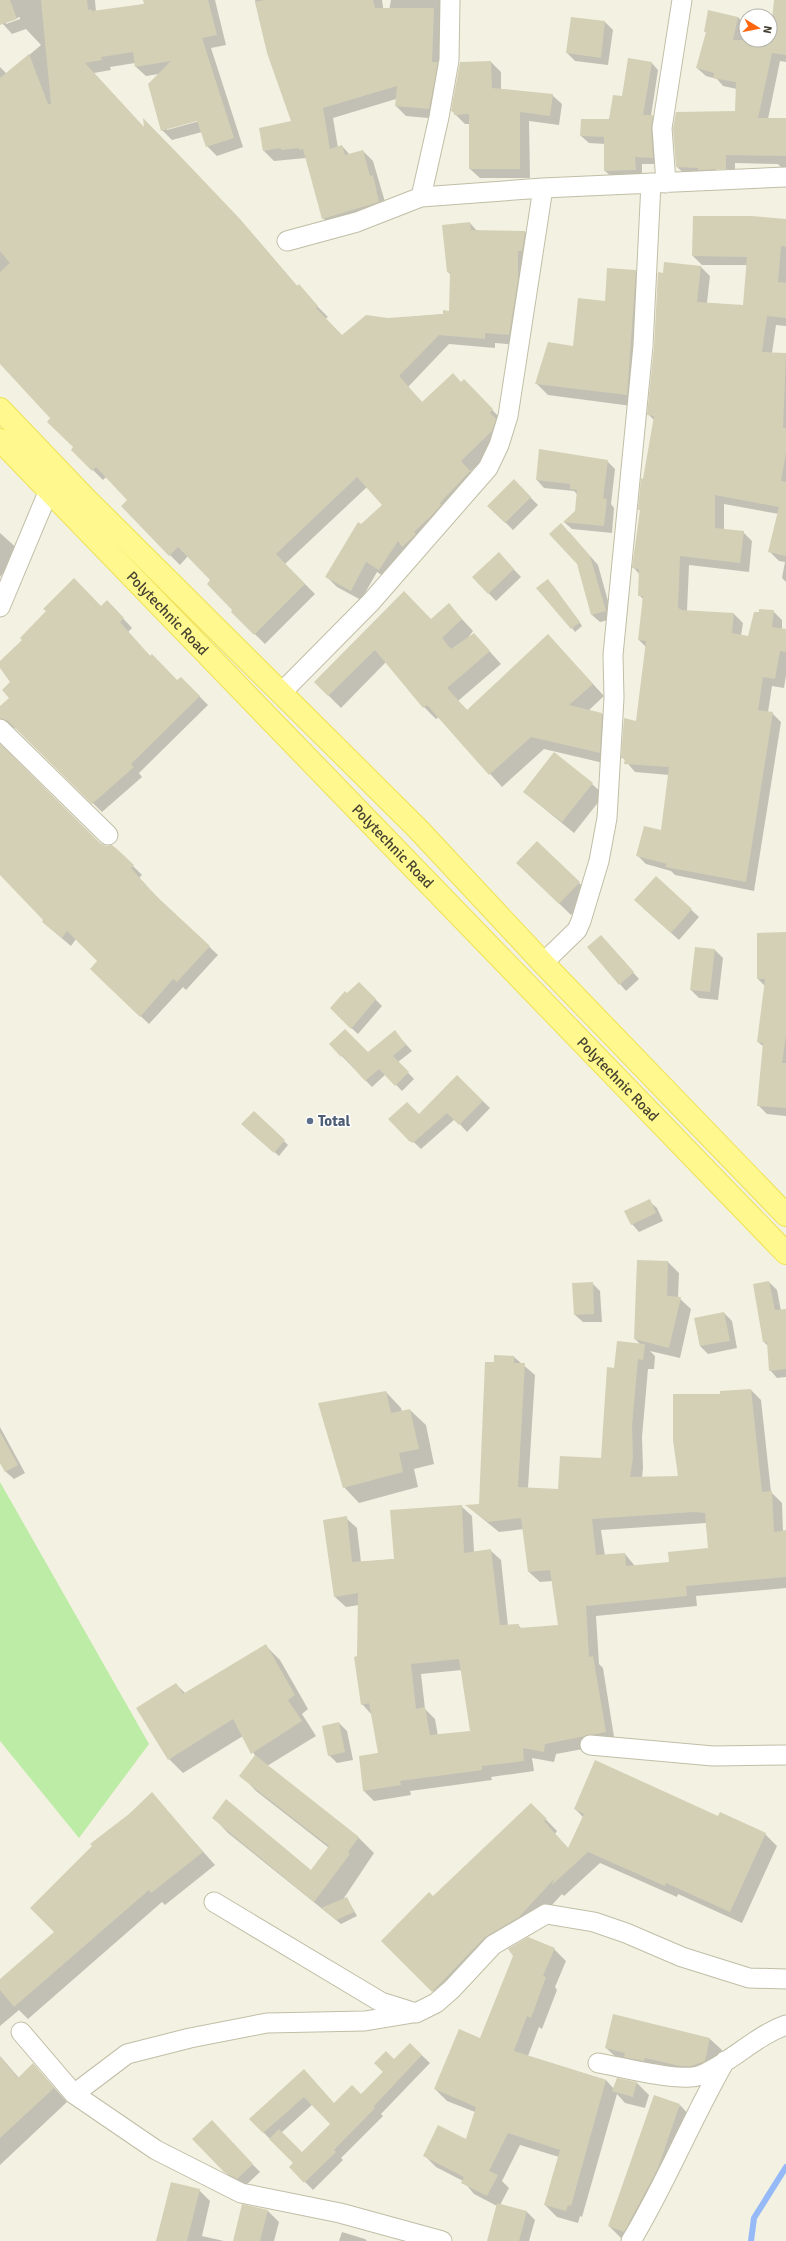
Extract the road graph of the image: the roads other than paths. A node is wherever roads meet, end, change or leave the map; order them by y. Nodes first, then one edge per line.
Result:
1 (450, 0) edge
2 (682, 0) edge
3 (786, 177) edge
4 (658, 183) junction
5 (543, 188) junction
6 (421, 197) junction
7 (287, 241) dead end
8 (0, 409) edge
9 (0, 440) edge
10 (49, 490) junction
11 (0, 607) edge
12 (281, 693) junction
13 (0, 729) edge
14 (108, 835) dead end
15 (543, 963) junction
16 (786, 1216) edge
17 (786, 1253) edge
18 (590, 1745) dead end
19 (786, 1755) edge
20 (214, 1902) dead end
21 (786, 1979) edge
22 (416, 2013) junction
23 (786, 2025) edge
24 (21, 2032) dead end
25 (725, 2061) junction
26 (598, 2063) dead end
27 (74, 2094) junction
28 (442, 2241) edge
29 (631, 2241) edge

1 - 6 street
2 - 4 street
3 - 4 street
4 - 5 street
4 - 15 street
5 - 6 street
5 - 12 street
6 - 7 street
8 - 12 main road, Polytechnic Road
9 - 10 main road, Polytechnic Road
10 - 11 street
10 - 17 main road, Polytechnic Road
12 - 15 main road, Polytechnic Road
13 - 14 street
15 - 16 main road, Polytechnic Road
18 - 19 street
20 - 22 street
21 - 22 street
22 - 27 street
23 - 25 street
24 - 27 street
25 - 26 street
25 - 29 street
27 - 28 street

